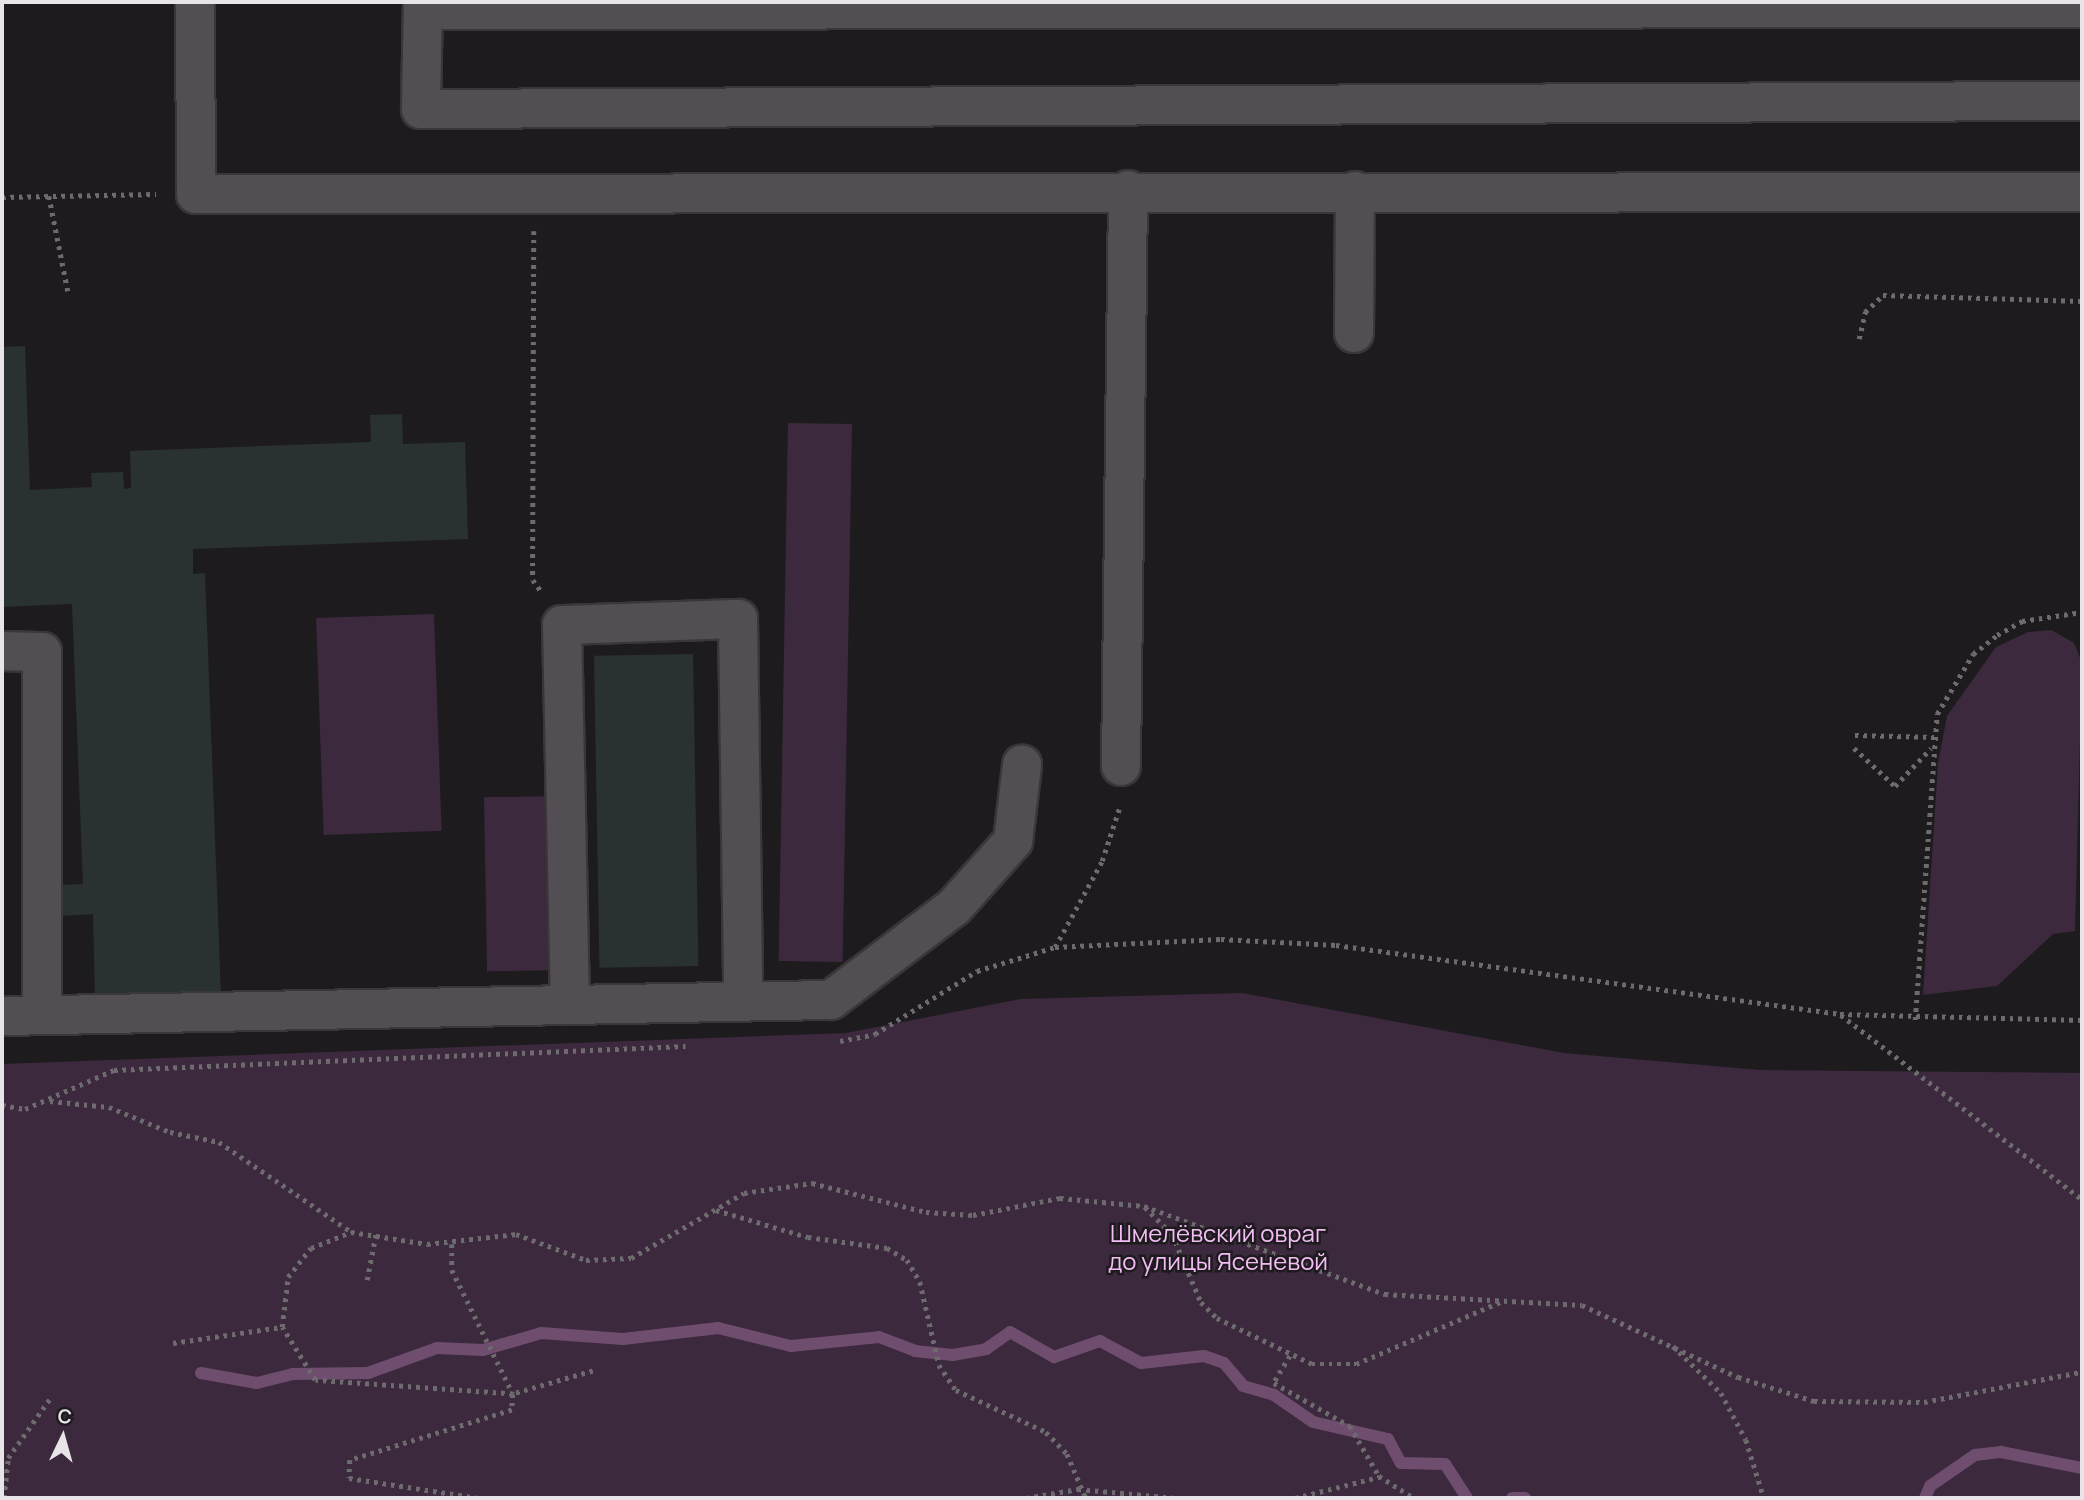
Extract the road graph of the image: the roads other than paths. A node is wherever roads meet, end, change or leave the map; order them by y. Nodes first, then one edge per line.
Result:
1 (195, 2) edge
2 (423, 6) edge
3 (2082, 8) edge
4 (2082, 101) edge
5 (1128, 190) junction
6 (1355, 191) junction
7 (2082, 192) edge
8 (1354, 332) dead end
9 (2, 652) edge
10 (1022, 765) dead end
11 (1121, 784) road end
12 (743, 999) junction
13 (570, 1004) junction
14 (42, 1015) junction
15 (2, 1016) edge

1 - 5 lane
2 - 3 lane
2 - 4 lane
5 - 6 lane
5 - 11 lane
6 - 7 lane
6 - 8 lane
9 - 14 lane
10 - 12 lane
12 - 13 lane
12 - 13 lane
13 - 14 lane
14 - 15 lane

